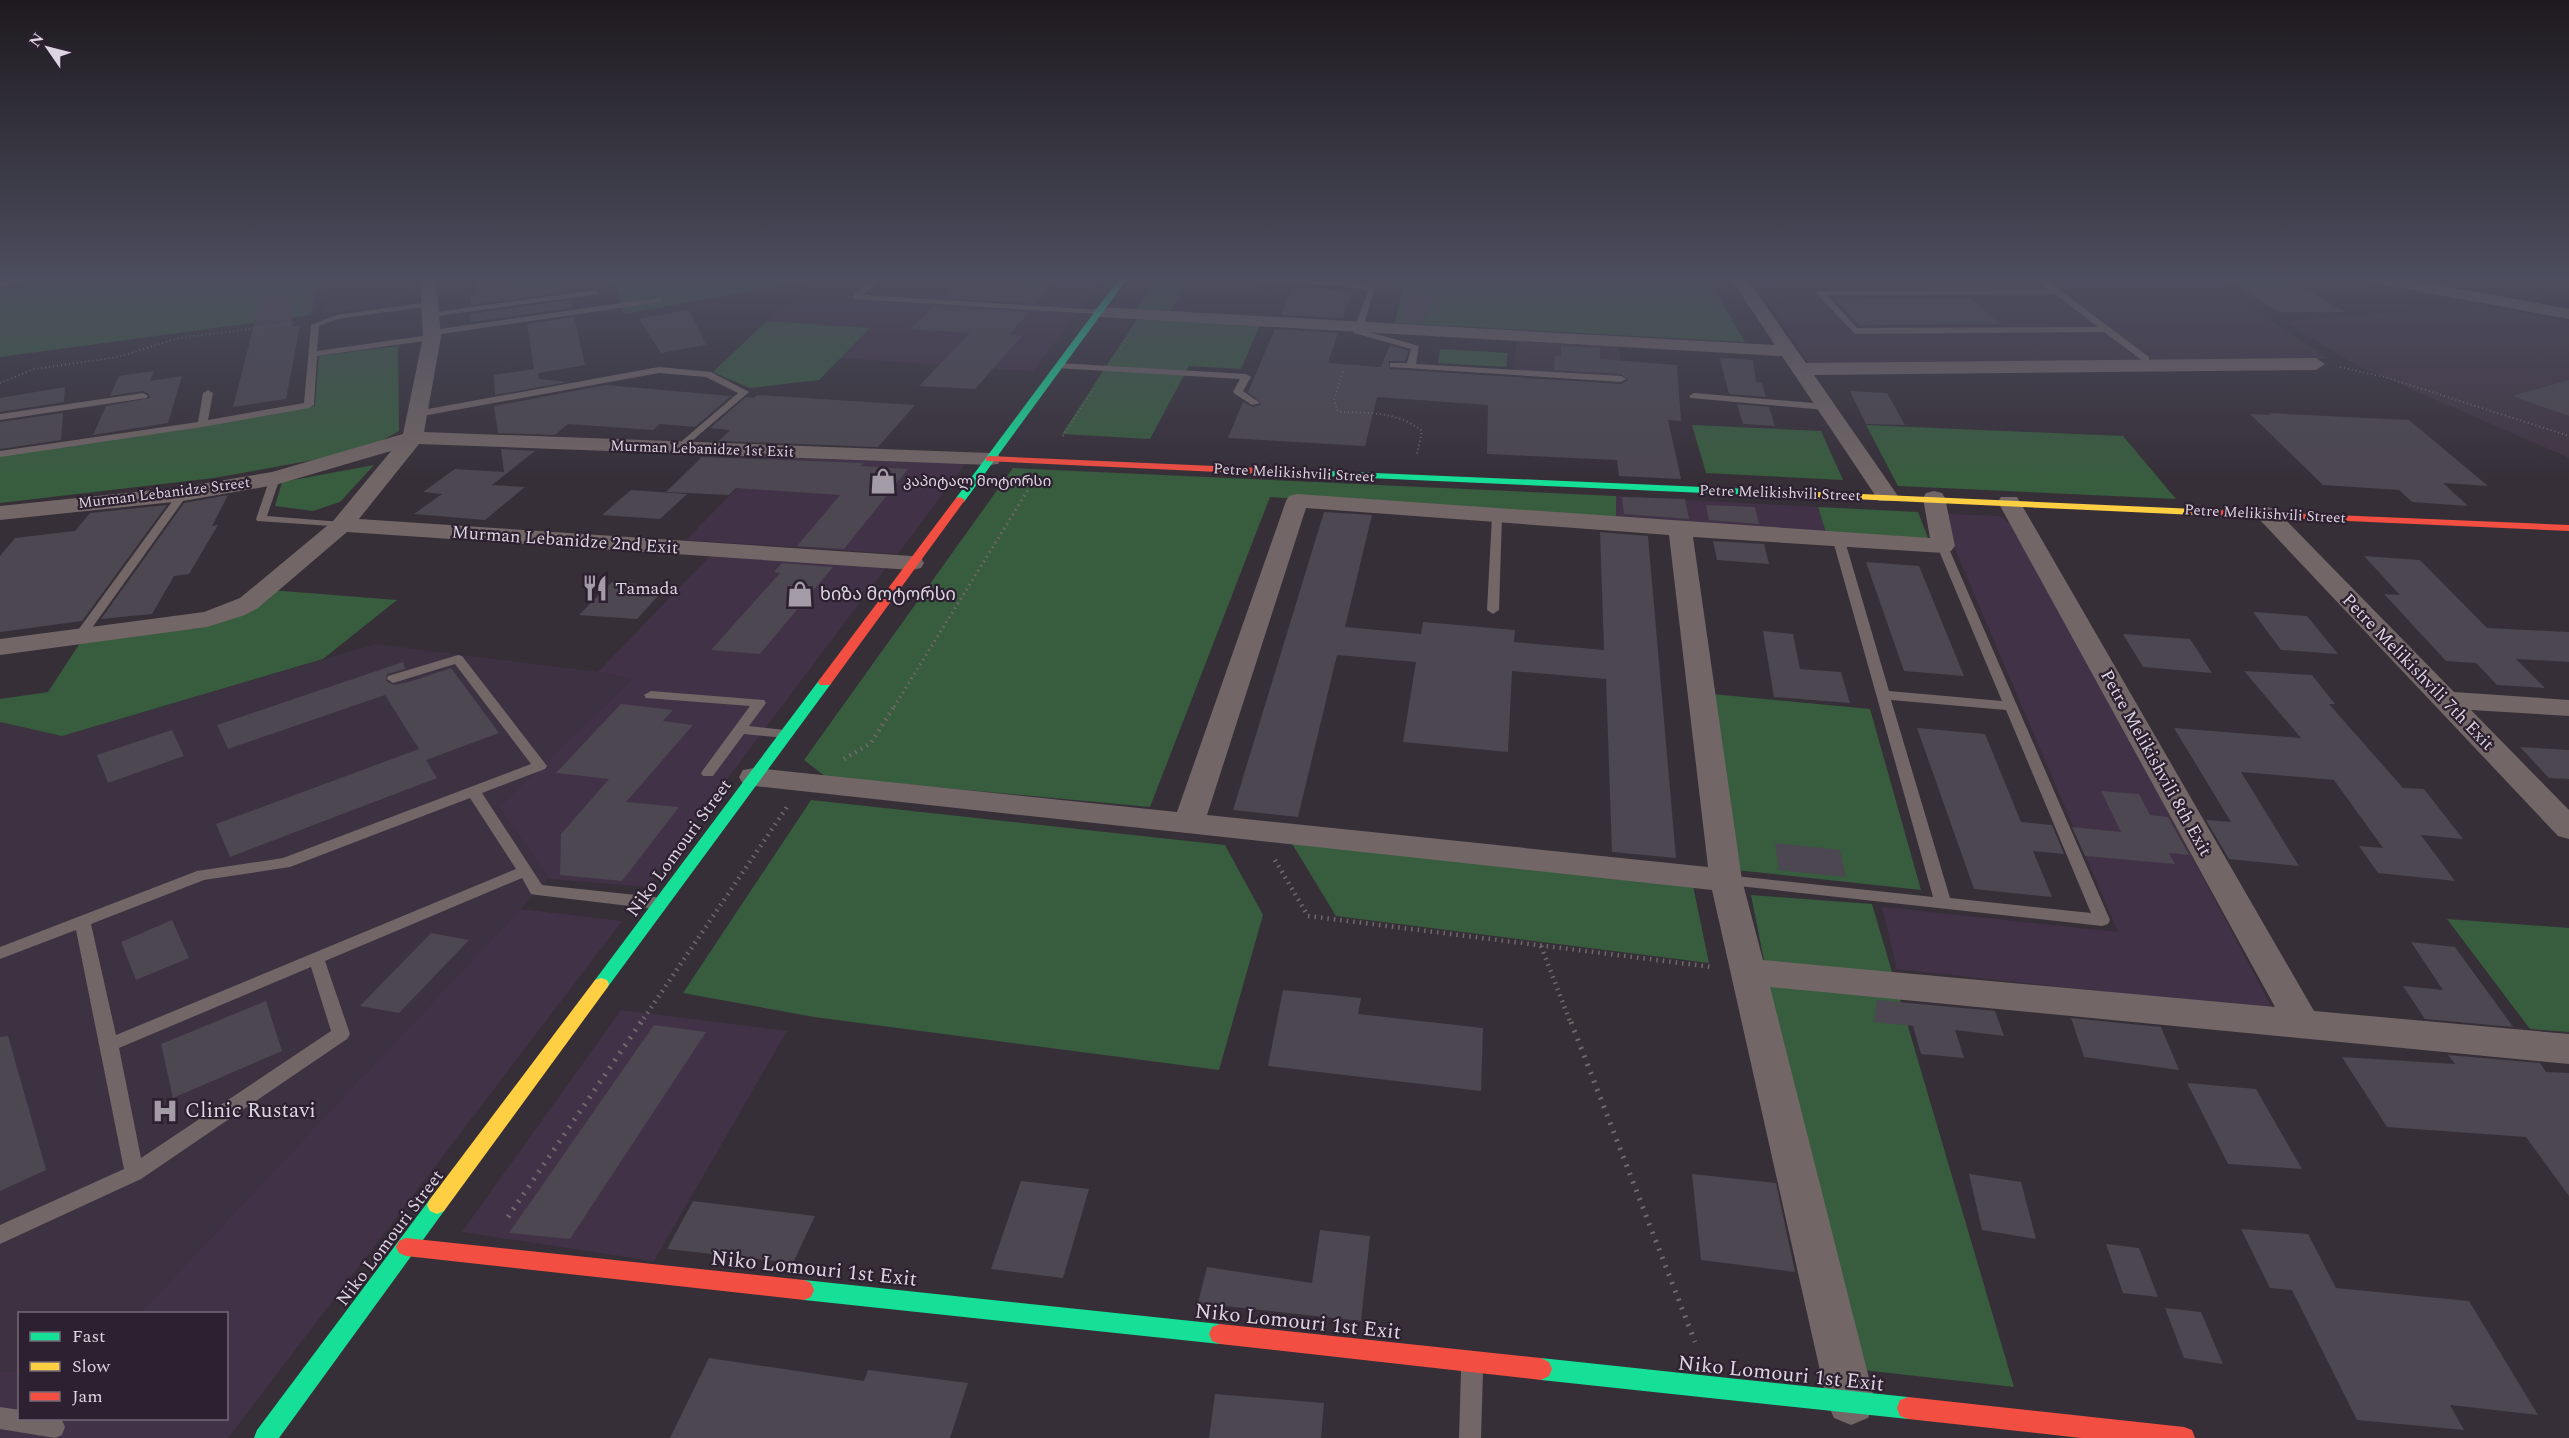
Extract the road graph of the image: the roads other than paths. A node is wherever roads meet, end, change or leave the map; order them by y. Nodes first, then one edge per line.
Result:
1 (314, 346) edge
2 (342, 346) edge
3 (427, 346) edge
4 (1074, 346) edge
5 (1409, 346) edge
6 (1704, 346) edge
7 (1785, 346) edge
8 (2129, 346) edge
9 (1788, 351) junction
10 (313, 354) junction
11 (2146, 359) dead end
12 (2316, 364) road end
13 (1393, 365) dead end
14 (1059, 366) junction
15 (1412, 366) junction
16 (1800, 369) junction
17 (1621, 379) dead end
18 (208, 393) dead end
19 (143, 396) dead end
20 (1694, 396) dead end
21 (1255, 403) dead end
22 (1826, 407) junction
23 (417, 414) junction
24 (0, 417) edge
25 (202, 424) junction
26 (413, 438) junction
27 (680, 448) junction
28 (0, 454) edge
29 (990, 459) junction
30 (275, 478) junction
31 (183, 494) junction
32 (1887, 496) junction
33 (1934, 498) junction
34 (2009, 502) junction
35 (0, 513) edge
36 (2267, 514) junction
37 (1497, 516) junction
38 (342, 525) junction
39 (2569, 528) edge
40 (1680, 530) junction
41 (1839, 541) junction
42 (1944, 546) junction
43 (912, 563) junction
44 (1493, 610) dead end
45 (80, 636) junction
46 (0, 646) edge
47 (393, 679) dead end
48 (651, 695) dead end
49 (1884, 695) junction
50 (2445, 700) junction
51 (2011, 706) junction
52 (2569, 708) edge
53 (740, 729) junction
54 (786, 734) junction
55 (708, 773) dead end
56 (754, 777) junction
57 (473, 791) junction
58 (1189, 823) junction
59 (2569, 829) edge
60 (525, 871) junction
61 (1726, 880) junction
62 (1943, 903) junction
63 (660, 904) junction
64 (82, 922) junction
65 (0, 953) edge
66 (316, 958) junction
67 (1748, 972) junction
68 (2303, 1024) junction
69 (109, 1045) junction
70 (2569, 1048) edge
71 (134, 1173) junction
72 (0, 1235) edge
73 (406, 1247) junction
74 (1472, 1362) junction
75 (1851, 1402) junction
76 (0, 1418) edge
77 (54, 1427) dead end
78 (265, 1438) edge
79 (1470, 1438) edge
80 (2184, 1438) edge

1 - 10 lane
2 - 10 lane
3 - 23 street
4 - 14 street, Niko Lomouri Street
5 - 15 lane
6 - 9 street
7 - 9 street
8 - 11 lane
9 - 16 street
10 - 25 lane
12 - 16 street
13 - 15 lane
14 - 21 lane
14 - 29 street, Niko Lomouri Street
15 - 17 lane
16 - 22 street
18 - 25 lane
19 - 24 lane
20 - 22 lane
22 - 32 street
23 - 26 street
23 - 27 lane
25 - 28 lane
26 - 27 street, Murman Lebanidze 1st Exit
26 - 30 street, Murman Lebanidze Street
26 - 38 street
27 - 29 street, Murman Lebanidze 1st Exit
29 - 32 street, Petre Melikishvili Street
29 - 43 street, Niko Lomouri Street
30 - 31 street, Murman Lebanidze Street
30 - 38 lane, Murman Lebanidze 2nd Exit
31 - 35 street, Murman Lebanidze Street
31 - 45 lane
32 - 33 street, Petre Melikishvili Street
33 - 34 street, Petre Melikishvili Street
33 - 42 street
34 - 36 street, Petre Melikishvili Street
34 - 68 street, Petre Melikishvili 8th Exit
36 - 39 street, Petre Melikishvili Street
36 - 50 street, Petre Melikishvili 7th Exit
37 - 40 street
37 - 44 lane
37 - 58 street
38 - 43 street, Murman Lebanidze 2nd Exit
38 - 45 street
40 - 41 street
40 - 61 street
41 - 42 street
41 - 49 lane
42 - 51 lane
43 - 54 street, Niko Lomouri Street
45 - 46 street
47 - 57 lane
48 - 53 lane
49 - 51 lane
49 - 62 lane
50 - 52 street
50 - 59 street, Petre Melikishvili 7th Exit
51 - 62 lane
53 - 54 lane
53 - 55 lane
54 - 56 street, Niko Lomouri Street
56 - 58 street
56 - 63 street, Niko Lomouri Street
57 - 60 lane
57 - 64 lane
58 - 61 street
60 - 63 lane
60 - 66 lane
61 - 62 lane
61 - 67 street
63 - 73 street, Niko Lomouri Street
64 - 65 lane
64 - 69 lane
66 - 69 lane
66 - 71 lane
67 - 68 street
67 - 75 street
68 - 70 street
69 - 71 lane
71 - 72 lane
73 - 74 street, Niko Lomouri 1st Exit
73 - 78 street, Niko Lomouri Street
74 - 75 street, Niko Lomouri 1st Exit
74 - 79 lane
75 - 80 street, Niko Lomouri 1st Exit
76 - 77 lane

